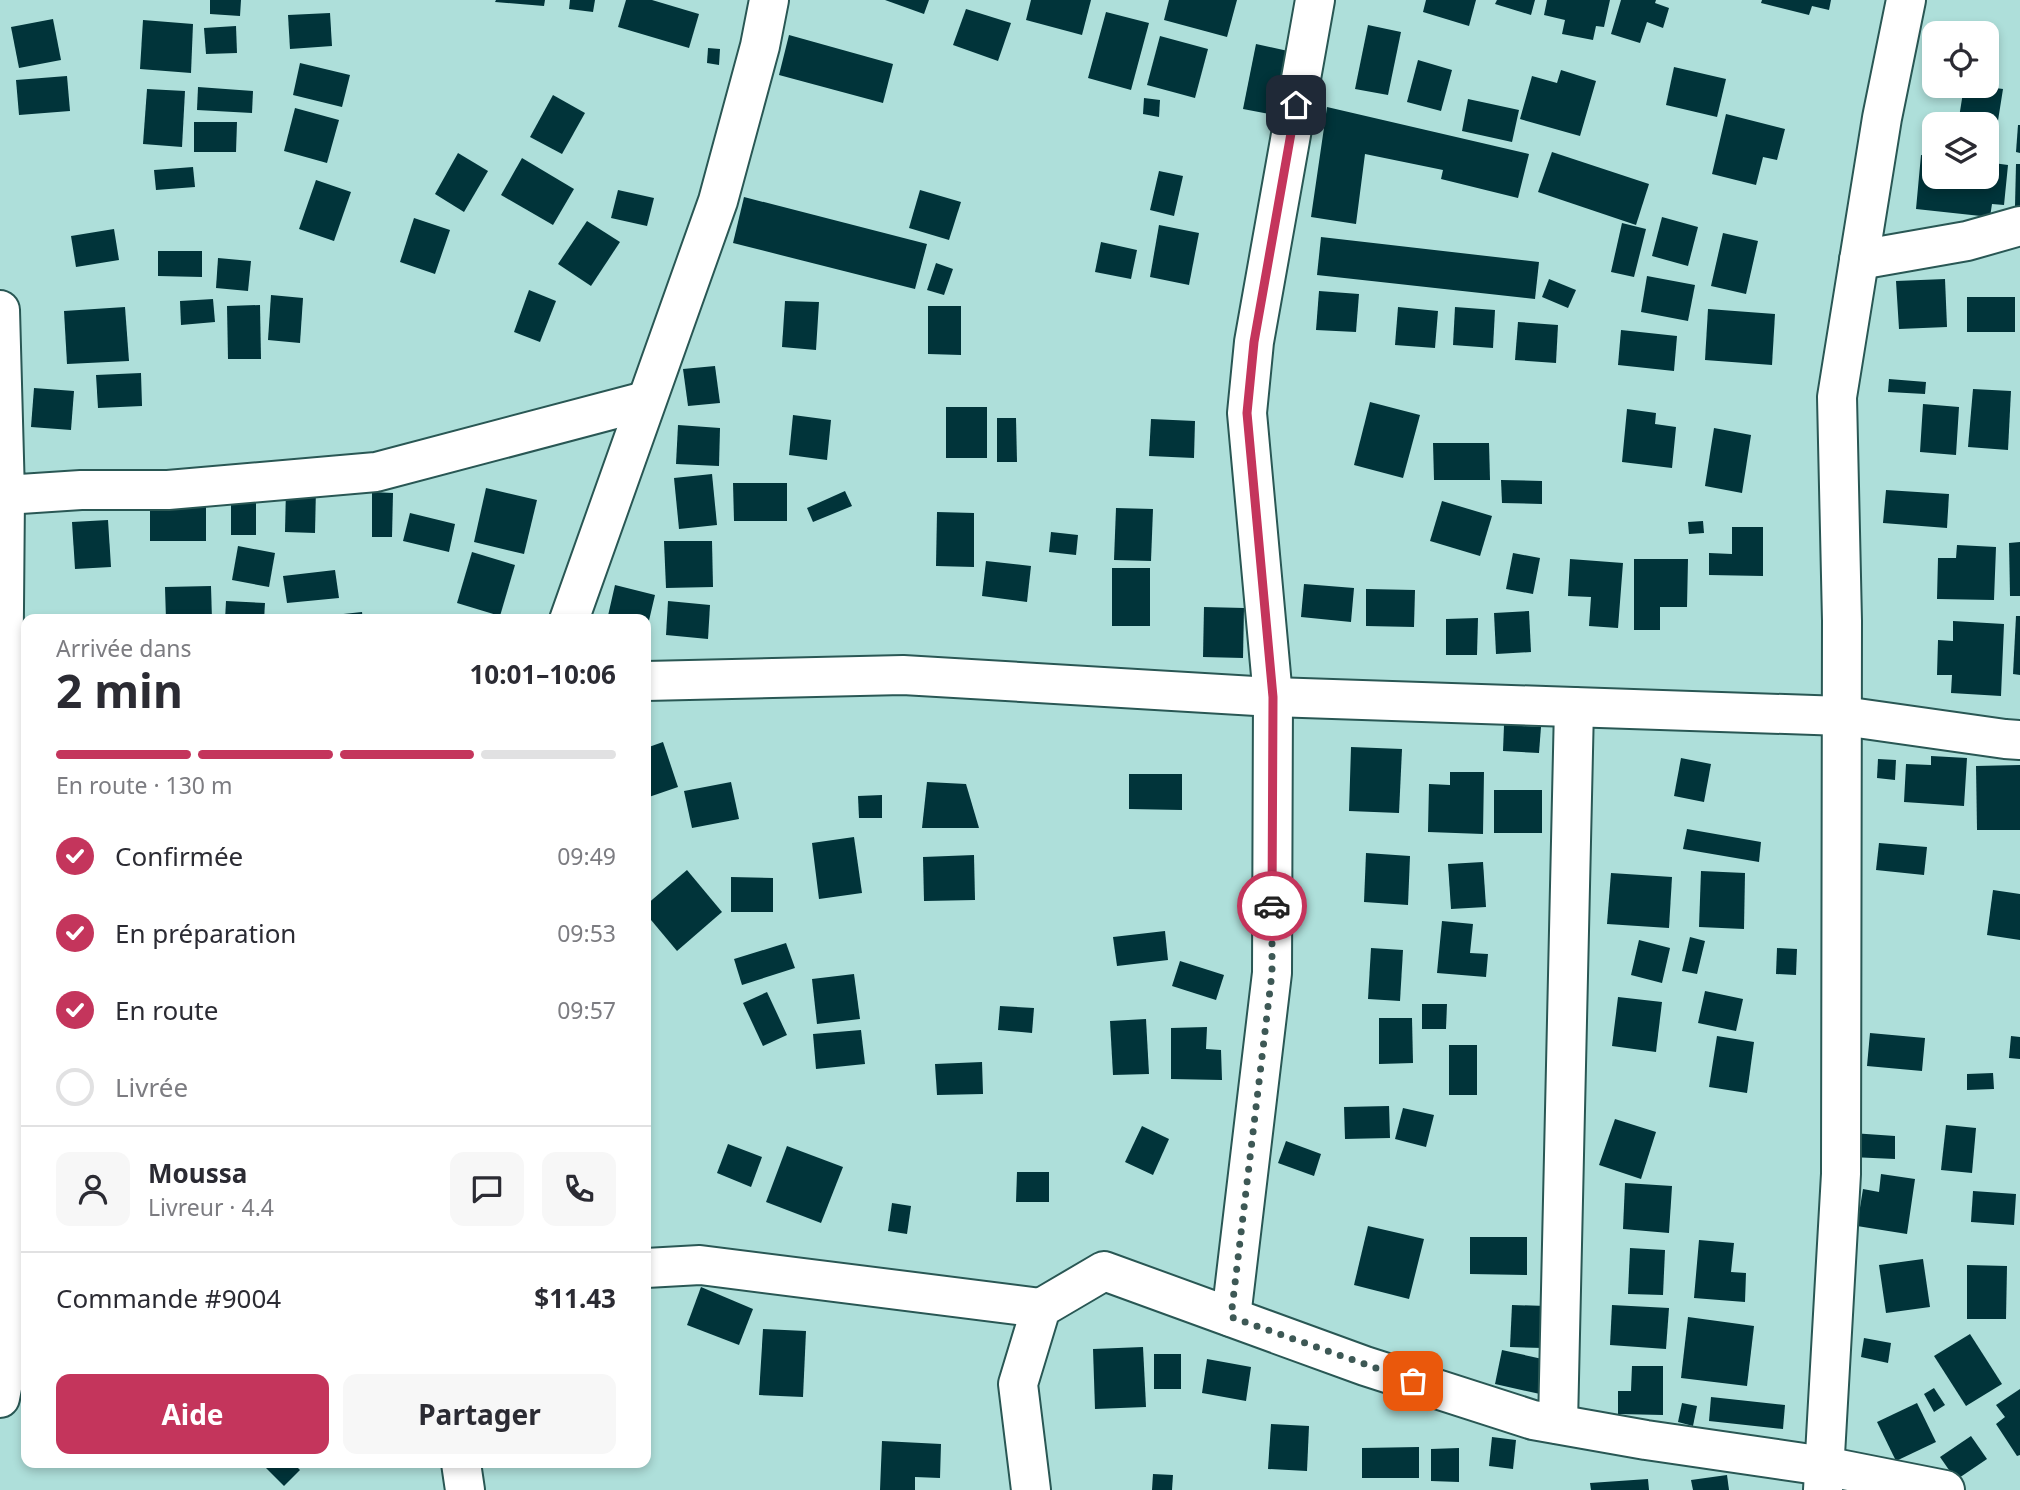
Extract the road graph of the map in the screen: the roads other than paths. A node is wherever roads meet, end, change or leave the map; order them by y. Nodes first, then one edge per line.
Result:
1 (769, 0) edge
2 (1315, 0) edge
3 (1906, 0) edge
4 (2020, 226) edge
5 (1859, 260) junction
6 (0, 310) edge
7 (645, 401) junction
8 (3, 495) edge
9 (571, 614) edge
10 (651, 681) edge
11 (1273, 697) junction
12 (1574, 707) junction
13 (1843, 716) junction
14 (2020, 740) edge
15 (651, 1268) edge
16 (1041, 1308) junction
17 (1231, 1317) junction
18 (8, 1378) edge
19 (1558, 1424) junction
20 (462, 1468) edge
21 (1824, 1478) edge
22 (466, 1490) edge
23 (1031, 1490) edge
24 (1945, 1490) edge

1 - 7 street
2 - 11 street
3 - 5 street
4 - 5 street
5 - 13 street
6 - 8 street
7 - 8 street
7 - 9 street
8 - 18 street
10 - 11 street
11 - 12 street
11 - 17 street
12 - 13 street
12 - 19 street
13 - 14 street
13 - 21 street
15 - 16 street
16 - 17 street
16 - 23 street
17 - 19 street
19 - 21 street
20 - 22 street
21 - 24 street

